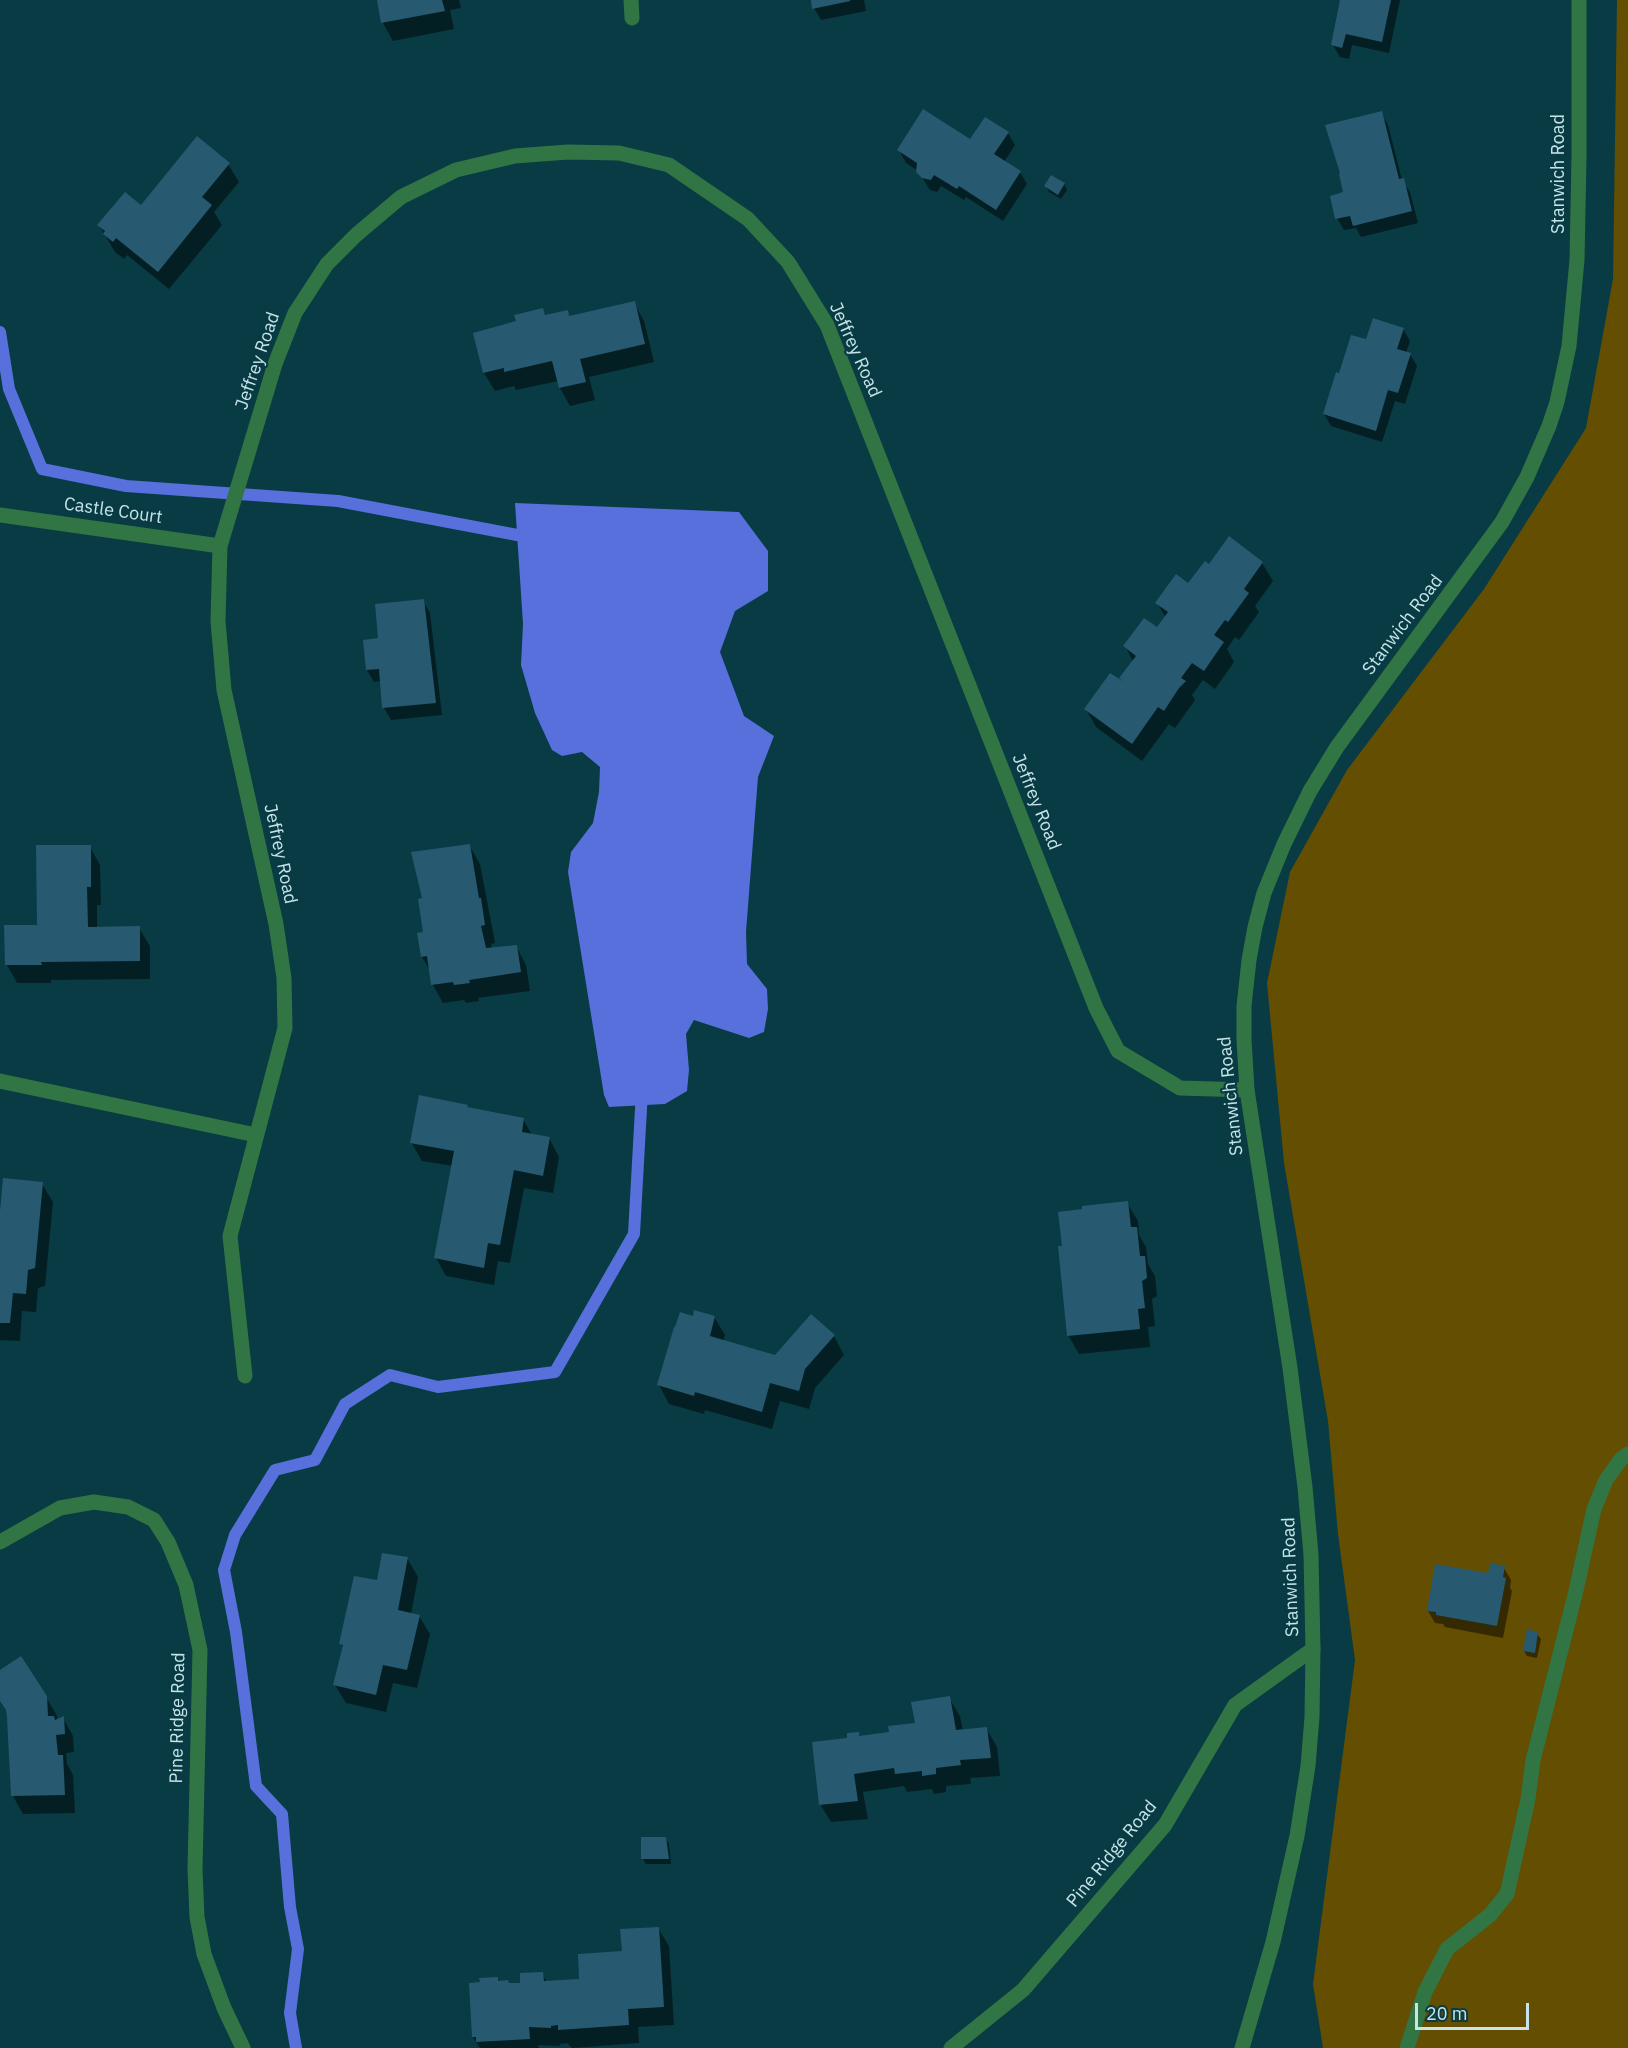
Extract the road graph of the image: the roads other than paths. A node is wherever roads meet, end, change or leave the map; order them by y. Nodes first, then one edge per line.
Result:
1 (631, 0) edge
2 (1579, 0) edge
3 (632, 18) dead end
4 (0, 515) edge
5 (220, 546) junction
6 (0, 1081) edge
7 (1247, 1090) junction
8 (256, 1135) junction
9 (245, 1376) dead end
10 (1628, 1454) edge
11 (0, 1542) edge
12 (1313, 1649) junction
13 (243, 2048) edge
14 (951, 2048) edge
15 (1242, 2048) edge
16 (1407, 2048) edge

1 - 3 street
2 - 7 street, Stanwich Road
4 - 5 street, Castle Court
5 - 7 street, Jeffrey Road
5 - 8 street, Jeffrey Road
6 - 8 street
7 - 12 street, Stanwich Road
8 - 9 street, Jeffrey Road
10 - 16 street
11 - 13 street, Pine Ridge Road
12 - 14 street, Pine Ridge Road
12 - 15 street, Stanwich Road

